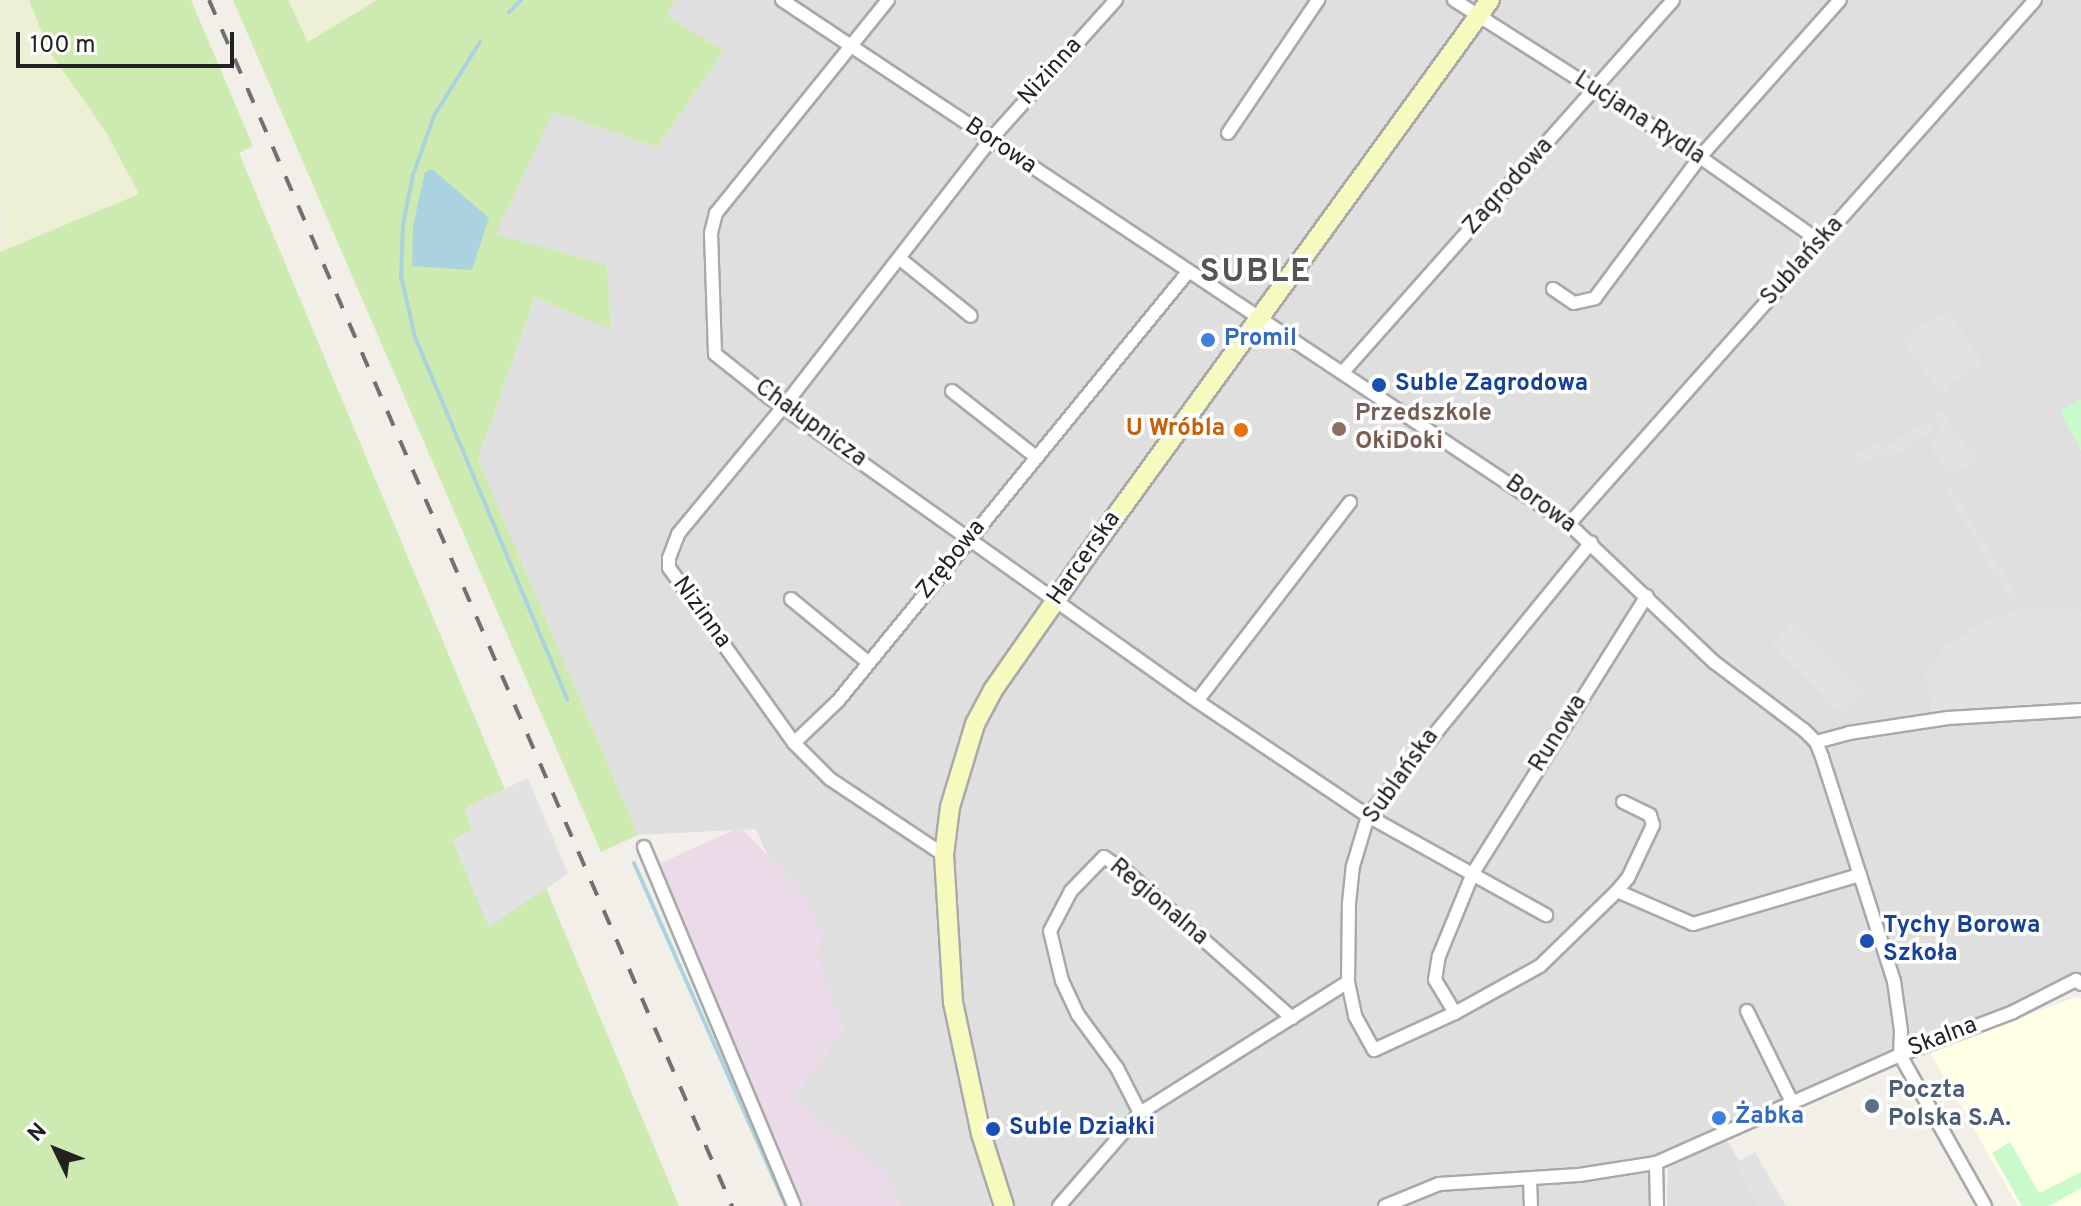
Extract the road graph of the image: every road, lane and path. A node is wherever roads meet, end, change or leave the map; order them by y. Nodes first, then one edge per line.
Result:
1 (782, 0) edge
2 (888, 0) edge
3 (1116, 0) edge
4 (1318, 0) edge
5 (1454, 0) edge
6 (1490, 0) edge
7 (1673, 0) edge
8 (1840, 0) edge
9 (2035, 0) edge
10 (1479, 16) junction
11 (851, 46) junction
12 (1595, 90) junction
13 (1228, 133) dead end
14 (990, 140) junction
15 (1700, 157) junction
16 (1821, 242) junction
17 (899, 258) junction
18 (1188, 272) junction
19 (1553, 289) dead end
20 (971, 316) dead end
21 (1260, 318) junction
22 (1343, 372) junction
23 (952, 391) dead end
24 (784, 406) junction
25 (1037, 458) junction
26 (1350, 502) dead end
27 (1569, 524) junction
28 (969, 538) junction
29 (1591, 543) junction
30 (1647, 596) junction
31 (791, 599) dead end
32 (1055, 601) junction
33 (869, 663) junction
34 (1197, 701) junction
35 (2081, 710) edge
36 (1816, 742) junction
37 (794, 743) junction
38 (1623, 802) dead end
39 (1368, 816) junction
40 (644, 847) dead end
41 (944, 855) junction
42 (1473, 873) junction
43 (1860, 875) junction
44 (1617, 891) junction
45 (1546, 915) dead end
46 (1348, 982) junction
47 (2081, 984) edge
48 (1747, 1011) dead end
49 (1455, 1013) junction
50 (1292, 1018) junction
51 (1900, 1055) junction
52 (1792, 1102) junction
53 (1140, 1113) junction
54 (1656, 1163) junction
55 (1524, 1180) junction
56 (1412, 1200) edge
57 (794, 1206) edge
58 (1004, 1206) edge
59 (1059, 1206) edge
60 (1385, 1206) edge
61 (1531, 1206) edge
62 (1657, 1206) edge
63 (1985, 1206) edge

1 - 11 street, Borowa
2 - 11 street
3 - 14 street, Nizinna
4 - 13 street
5 - 10 street, Lucjana Rydla
6 - 10 street, Harcerska
7 - 12 street, Zagrodowa
8 - 15 street
9 - 16 street, Sublańska
10 - 12 street, Lucjana Rydla
10 - 21 street, Harcerska
11 - 14 street, Borowa
11 - 24 street, Chałupnicza
12 - 15 street, Lucjana Rydla
12 - 22 street, Zagrodowa
14 - 17 street, Nizinna
14 - 18 street, Borowa
15 - 16 street, Lucjana Rydla
15 - 19 street
16 - 27 street, Sublańska
17 - 20 street
17 - 24 street, Nizinna
18 - 21 street, Borowa
18 - 25 street, Zrębowa
21 - 22 street, Borowa
21 - 32 street, Harcerska
22 - 27 street, Borowa
23 - 25 street
24 - 28 street, Chałupnicza
24 - 37 street, Nizinna
25 - 28 street, Zrębowa
26 - 34 street
27 - 29 street, Borowa
28 - 32 street, Chałupnicza
28 - 33 street, Zrębowa
29 - 30 street, Borowa
29 - 39 street, Sublańska
30 - 36 street, Borowa
30 - 42 street, Runowa
31 - 33 street
32 - 34 street, Chałupnicza
32 - 41 street, Harcerska
33 - 37 street, Zrębowa
34 - 39 street, Chałupnicza
35 - 36 street
36 - 43 street
37 - 41 street, Nizinna
38 - 44 street
39 - 42 street
39 - 46 street, Sublańska
40 - 57 street
41 - 58 street, Harcerska
42 - 45 street
42 - 49 street, Runowa
43 - 44 street
43 - 51 street
44 - 49 street
46 - 49 street
46 - 50 street
47 - 51 street, Skalna
48 - 52 street
50 - 53 street
50 - 53 street, Regionalna
51 - 52 street, Skalna
51 - 63 street
52 - 54 street, Skalna
53 - 59 street
54 - 55 street, Skalna
54 - 62 street
55 - 56 street, Skalna
55 - 61 street
56 - 60 street, Skalna

